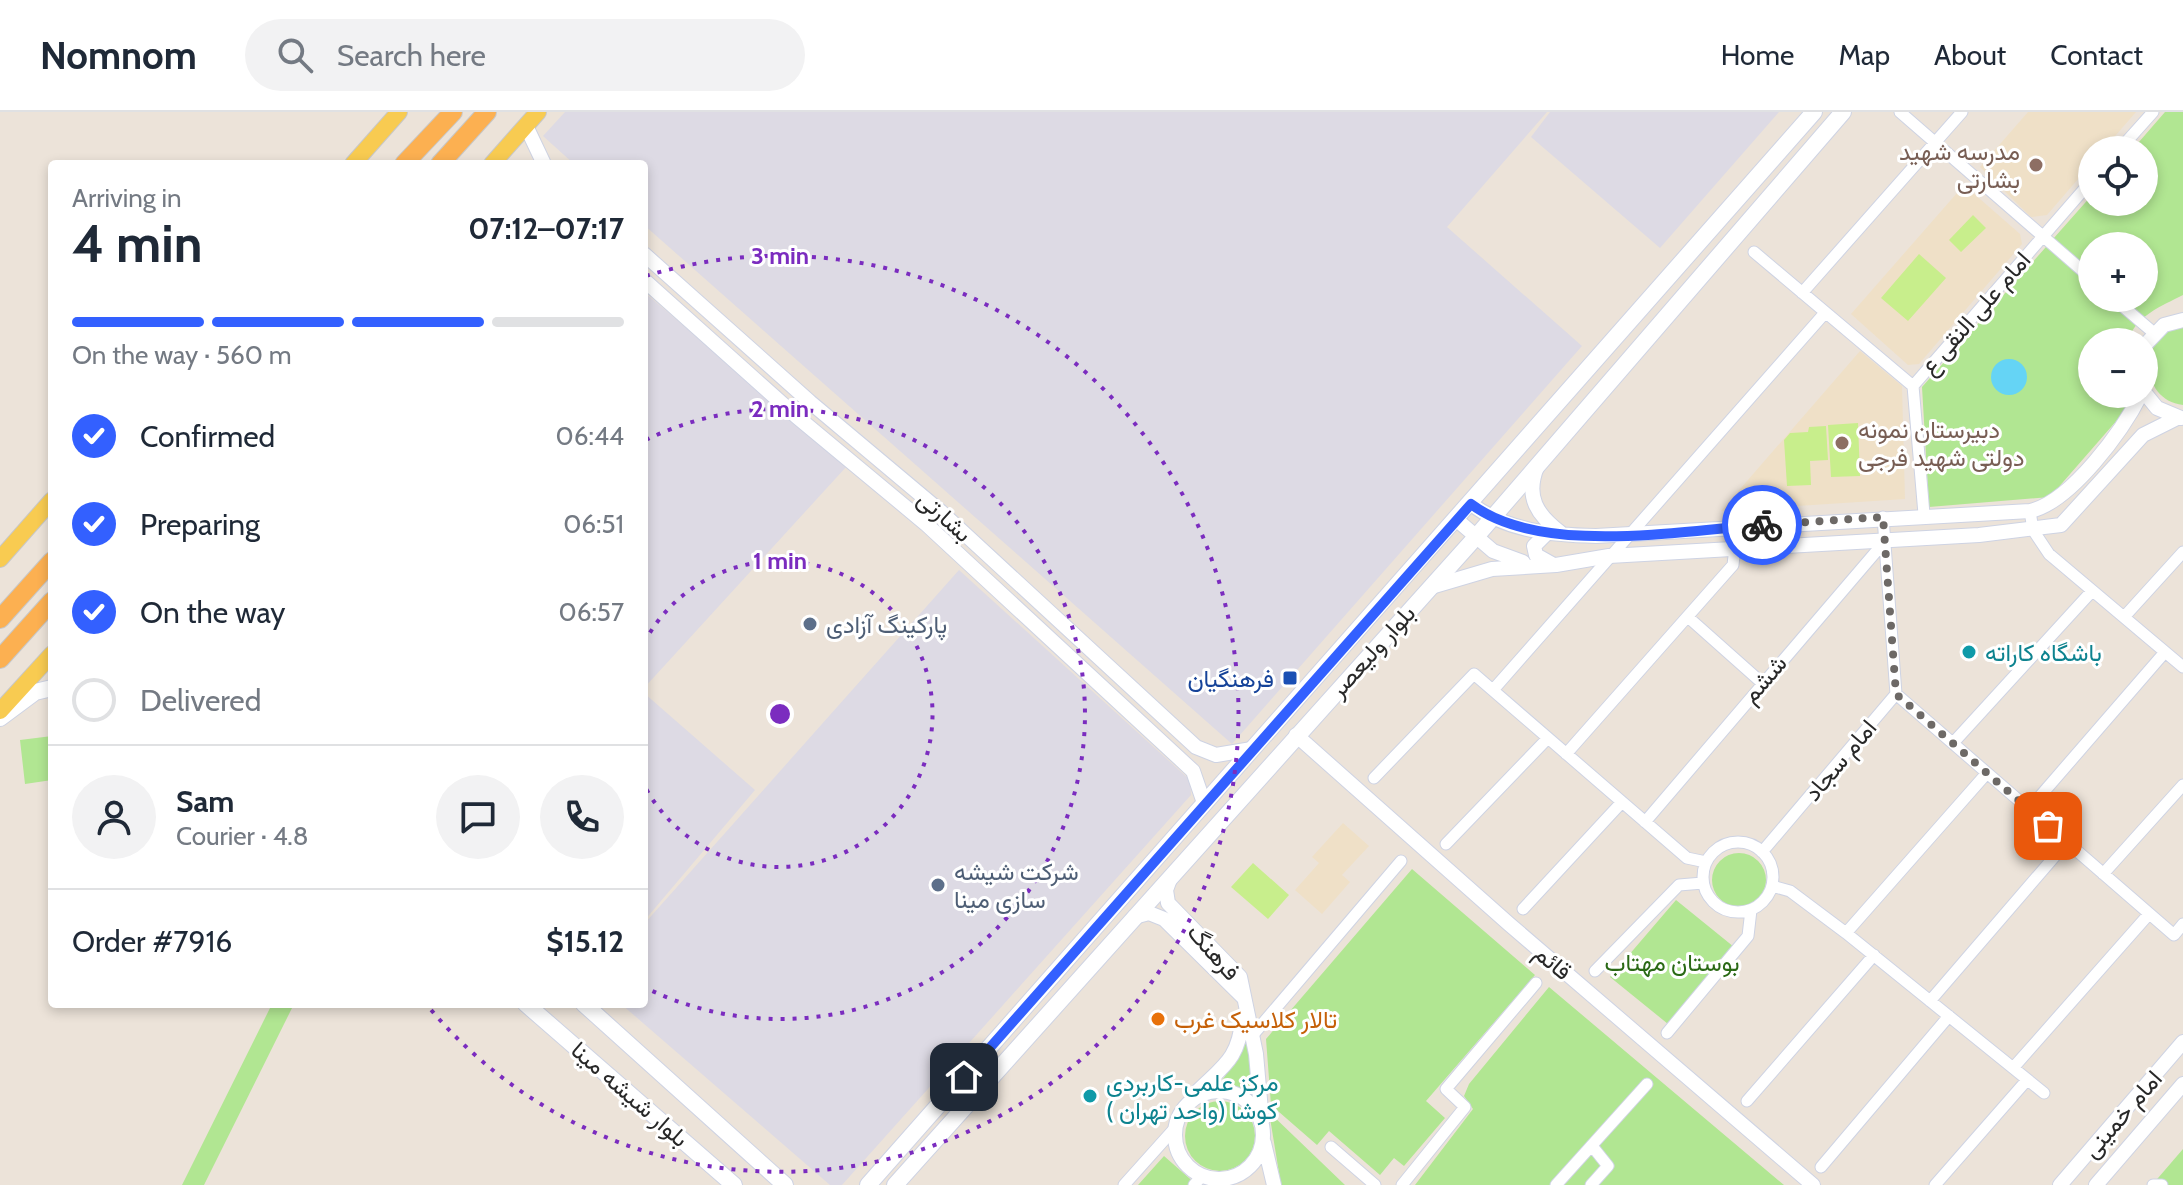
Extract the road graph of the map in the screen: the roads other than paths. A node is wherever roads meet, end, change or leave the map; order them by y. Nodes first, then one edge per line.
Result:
1 (399, 112) edge
2 (453, 112) edge
3 (487, 112) edge
4 (538, 112) edge
5 (1814, 112) edge
6 (1843, 112) edge
7 (1900, 112) edge
8 (1962, 112) edge
9 (2153, 112) edge
10 (526, 126) junction
11 (2132, 136) edge
12 (464, 137) junction
13 (1935, 143) junction
14 (357, 160) edge
15 (408, 160) edge
16 (444, 160) edge
17 (449, 160) edge
18 (496, 160) edge
19 (537, 160) edge
20 (2078, 196) edge
21 (2042, 236) junction
22 (1754, 252) dead end
23 (648, 258) edge
24 (2078, 267) edge
25 (648, 284) edge
26 (1802, 293) junction
27 (2129, 312) edge
28 (1824, 314) junction
29 (2183, 320) edge
30 (2148, 328) edge
31 (2158, 331) edge
32 (1913, 386) junction
33 (810, 402) junction
34 (2134, 408) edge
35 (2157, 408) edge
36 (796, 416) junction
37 (2180, 418) edge
38 (1539, 462) junction
39 (1471, 504) junction
40 (48, 505) edge
41 (2030, 511) junction
42 (1924, 514) junction
43 (1883, 517) junction
44 (1490, 518) junction
45 (1457, 520) junction
46 (2033, 530) junction
47 (1548, 532) junction
48 (1628, 534) junction
49 (1565, 535) junction
50 (1475, 538) junction
51 (1886, 540) junction
52 (1735, 547) junction
53 (2183, 552) edge
54 (1609, 556) junction
55 (0, 559) edge
56 (48, 565) edge
57 (1556, 565) junction
58 (1428, 588) junction
59 (2092, 591) junction
60 (48, 605) edge
61 (2124, 617) junction
62 (1689, 618) junction
63 (0, 619) edge
64 (2165, 652) junction
65 (48, 658) edge
66 (0, 659) edge
67 (2183, 667) edge
68 (1761, 682) junction
69 (48, 689) edge
70 (1493, 690) junction
71 (1896, 694) junction
72 (0, 711) edge
73 (0, 718) edge
74 (1296, 735) junction
75 (1548, 738) junction
76 (1953, 743) junction
77 (1252, 749) junction
78 (1566, 754) junction
79 (1987, 773) junction
80 (1374, 778) dead end
81 (2183, 785) edge
82 (1622, 802) junction
83 (1204, 803) junction
84 (2029, 809) junction
85 (1645, 822) junction
86 (2067, 842) junction
87 (1446, 844) dead end
88 (1762, 852) junction
89 (1401, 861) dead end
90 (1706, 862) junction
91 (1149, 867) junction
92 (1178, 868) junction
93 (2103, 874) junction
94 (1703, 883) junction
95 (1164, 884) junction
96 (1772, 886) junction
97 (1119, 903) junction
98 (1523, 909) dead end
99 (1751, 910) junction
100 (1169, 914) junction
101 (2149, 914) junction
102 (1134, 917) junction
103 (2183, 924) edge
104 (1846, 933) junction
105 (1874, 955) junction
106 (1595, 971) dead end
107 (1536, 983) dead end
108 (1245, 1001) junction
109 (1930, 1001) junction
110 (531, 1008) edge
111 (588, 1008) edge
112 (1949, 1016) junction
113 (1667, 1033) dead end
114 (1252, 1036) junction
115 (2183, 1042) edge
116 (2013, 1068) junction
117 (2027, 1080) junction
118 (1647, 1084) dead end
119 (2183, 1084) edge
120 (2044, 1093) dead end
121 (1747, 1101) dead end
122 (1187, 1105) junction
123 (1175, 1128) junction
124 (1262, 1129) junction
125 (1592, 1146) junction
126 (1331, 1147) dead end
127 (913, 1165) junction
128 (1821, 1167) dead end
129 (1202, 1182) edge
130 (734, 1185) edge
131 (785, 1185) edge
132 (868, 1185) edge
133 (895, 1185) edge
134 (907, 1185) edge
135 (1124, 1185) edge
136 (1274, 1185) edge
137 (1375, 1185) edge
138 (1402, 1185) edge
139 (1556, 1185) edge
140 (1591, 1185) edge
141 (1813, 1185) edge
142 (1935, 1185) edge
143 (2060, 1185) edge
144 (2096, 1185) edge
145 (2153, 1185) edge
146 (2162, 1185) edge

1 - 14 main road
2 - 15 highway
3 - 12 highway
4 - 10 main road
5 - 39 main road, بلوار ولیعصر
6 - 38 main road, بلوار ولیعصر
7 - 13 street
8 - 13 street
9 - 11 street
10 - 18 main road
10 - 19 street
12 - 16 highway
12 - 17 highway
13 - 21 street
13 - 26 street
20 - 21 street, امام علی النقی ع
21 - 24 street
21 - 32 street, امام علی النقی ع
22 - 26 street
23 - 33 street, بشارتی
25 - 36 street, بشارتی
26 - 28 street
27 - 30 street
28 - 32 street
28 - 48 street
29 - 31 street
32 - 42 street, امام علی النقی ع
33 - 36 street
33 - 77 street, بشارتی
34 - 41 street
35 - 37 street
36 - 83 street, بشارتی
37 - 46 street
38 - 44 main road, بلوار ولیعصر
38 - 49 street
39 - 44 street
39 - 45 main road, بلوار ولیعصر
40 - 55 main road
41 - 42 street
41 - 46 street
42 - 43 street
43 - 48 street
43 - 51 street
44 - 47 street
44 - 50 main road, بلوار ولیعصر
45 - 50 street
45 - 77 main road, بلوار ولیعصر
46 - 51 street
46 - 59 street
47 - 49 street
47 - 57 street
48 - 49 street
48 - 54 street
50 - 57 street
50 - 58 main road, بلوار ولیعصر
51 - 52 street
51 - 68 street, ششم
51 - 71 street
52 - 54 street
52 - 62 street
53 - 61 street
54 - 57 street
54 - 70 street
56 - 63 highway
57 - 58 street
58 - 74 main road, بلوار ولیعصر
59 - 61 street
59 - 76 street
60 - 66 highway
61 - 64 street
62 - 68 street
62 - 78 street
64 - 67 street
64 - 84 street
65 - 72 main road
68 - 85 street, ششم
69 - 73 main road
70 - 75 street
70 - 80 street
71 - 76 street
71 - 88 street, امام سجاد
74 - 92 main road, بلوار ولیعصر
74 - 141 street, قائم
75 - 78 street
75 - 87 street
76 - 79 street
77 - 83 main road, بلوار ولیعصر
78 - 82 street
79 - 84 street
79 - 104 street
81 - 93 street
82 - 85 street
82 - 98 street
83 - 91 main road, بلوار ولیعصر
84 - 86 street
85 - 90 street
86 - 93 street
86 - 109 street
88 - 90 street
88 - 96 street
89 - 114 street
90 - 94 street
91 - 95 main road
91 - 97 main road, بلوار ولیعصر
92 - 95 main road, بلوار ولیعصر
92 - 100 street
93 - 101 street
94 - 99 street
94 - 106 street
95 - 102 main road, بلوار ولیعصر
96 - 99 street
96 - 104 street
97 - 102 main road
97 - 132 main road, بلوار ولیعصر
99 - 113 street
100 - 102 street
100 - 108 street, فرهنگ
101 - 103 street
101 - 116 street
102 - 127 main road, بلوار ولیعصر
104 - 105 street
105 - 109 street
105 - 121 street
107 - 138 street
108 - 114 street, فرهنگ
108 - 122 street
109 - 112 street
110 - 130 main road, بلوار شیشه مینا
111 - 131 main road, بلوار شیشه مینا
112 - 116 street
112 - 128 street
114 - 124 street, فرهنگ
115 - 143 street, امام خمینی
116 - 117 street
117 - 120 street
117 - 142 street
118 - 125 street
119 - 144 street, امام خمینی
122 - 123 street
122 - 124 street
123 - 129 street
123 - 135 street
124 - 129 street
124 - 136 street, فرهنگ
125 - 139 street
125 - 140 street
126 - 137 street
127 - 133 main road, بلوار ولیعصر
127 - 134 main road
145 - 146 street

